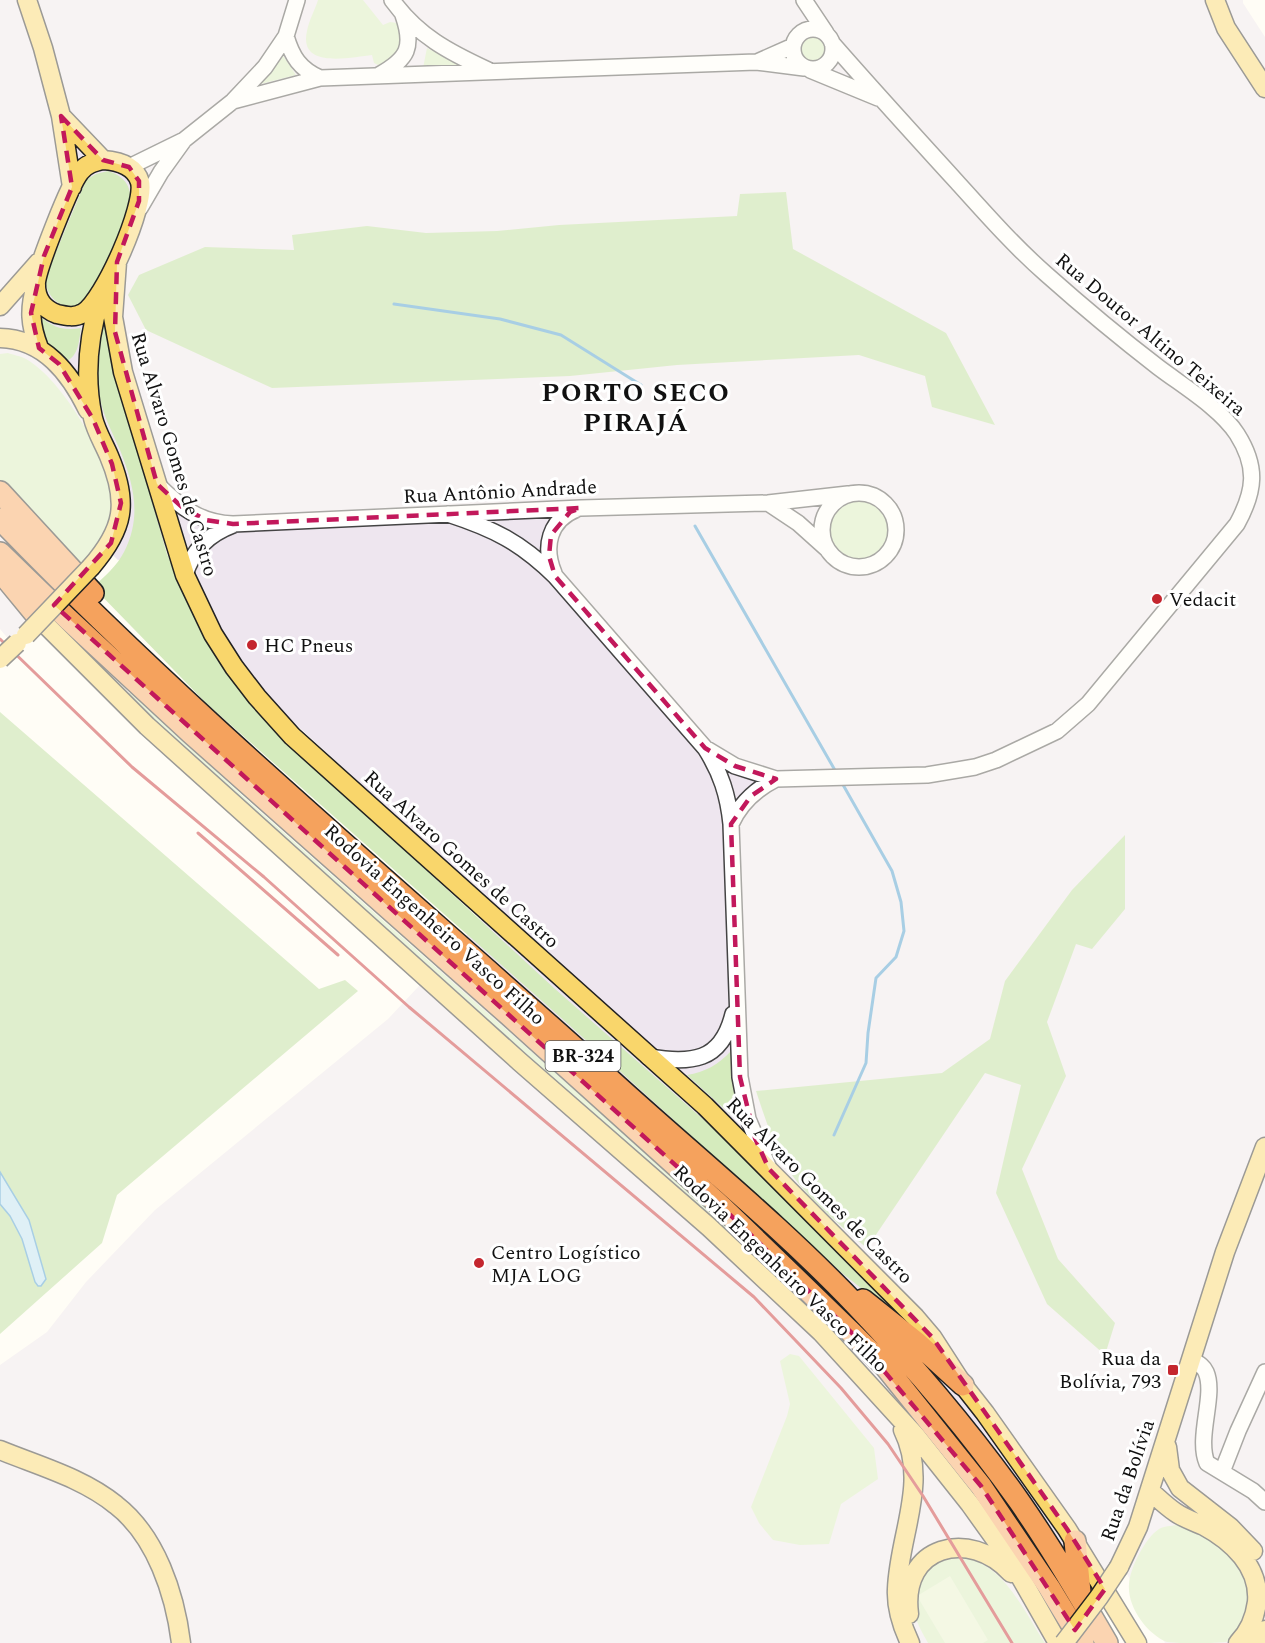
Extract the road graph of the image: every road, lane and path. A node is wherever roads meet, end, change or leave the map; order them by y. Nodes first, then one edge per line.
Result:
1 (27, 0) edge
2 (297, 0) edge
3 (392, 0) edge
4 (804, 0) edge
5 (1215, 0) edge
6 (402, 14) junction
7 (286, 36) junction
8 (829, 38) junction
9 (796, 40) junction
10 (756, 62) junction
11 (807, 69) junction
12 (491, 71) junction
13 (379, 75) junction
14 (320, 78) junction
15 (1265, 88) edge
16 (881, 99) junction
17 (233, 101) junction
18 (61, 116) junction
19 (184, 140) junction
20 (104, 160) junction
21 (129, 167) junction
22 (72, 187) junction
23 (135, 215) junction
24 (44, 256) junction
25 (117, 262) junction
26 (36, 283) junction
27 (102, 293) junction
28 (0, 306) edge
29 (91, 332) junction
30 (0, 338) edge
31 (39, 348) junction
32 (59, 364) junction
33 (93, 419) junction
34 (158, 484) junction
35 (0, 492) edge
36 (848, 494) junction
37 (768, 503) junction
38 (581, 508) junction
39 (448, 514) junction
40 (0, 519) edge
41 (233, 524) junction
42 (828, 550) junction
43 (0, 553) edge
44 (0, 571) edge
45 (185, 574) junction
46 (555, 576) junction
47 (38, 617) joint
48 (0, 659) edge
49 (207, 721) junction
50 (705, 748) junction
51 (776, 779) junction
52 (731, 824) junction
53 (736, 987) junction
54 (648, 1057) junction
55 (1265, 1147) edge
56 (769, 1169) junction
57 (808, 1258) junction
58 (1191, 1359) junction
59 (1265, 1372) edge
60 (963, 1385) junction
61 (876, 1392) junction
62 (1169, 1430) junction
63 (0, 1450) edge
64 (1222, 1472) junction
65 (1180, 1488) junction
66 (1151, 1489) junction
67 (1265, 1502) edge
68 (1176, 1513) junction
69 (1138, 1527) junction
70 (1075, 1541) junction
71 (1265, 1572) edge
72 (1028, 1592) junction
73 (1081, 1599) junction
74 (1265, 1630) edge
75 (1133, 1636) edge
76 (181, 1643) edge
77 (910, 1643) edge
78 (921, 1643) edge
79 (1058, 1643) edge
80 (1064, 1643) edge
81 (1083, 1643) edge
82 (1107, 1643) edge
83 (1148, 1643) edge
84 (1238, 1643) edge
85 (1258, 1643) edge

1 - 18 main road
2 - 7 street
3 - 6 street
4 - 8 street, Rua Doutor Altino Teixeira
4 - 9 street, Rua Doutor Altino Teixeira
5 - 15 main road
6 - 12 street
6 - 13 street
7 - 14 street
7 - 17 street
8 - 9 street
8 - 11 street
8 - 16 street, Rua Doutor Altino Teixeira
9 - 10 street
9 - 11 street
10 - 11 street
10 - 12 street
11 - 16 street, Rua Doutor Altino Teixeira
12 - 13 street
13 - 14 street
14 - 17 street
16 - 51 street, Rua Doutor Altino Teixeira
17 - 19 street
18 - 20 main road
18 - 22 main road
19 - 21 street
19 - 23 street
20 - 21 main road
20 - 22 main road
21 - 23 main road
22 - 24 main road
23 - 25 main road
24 - 26 main road
24 - 28 main road
25 - 27 main road
25 - 34 main road, Rua Alvaro Gomes de Castro
26 - 27 main road
26 - 31 main road
27 - 29 main road
29 - 32 main road
29 - 33 main road
30 - 31 main road
31 - 32 main road
32 - 33 main road
33 - 48 main road, bridge
34 - 41 street, Rua Antônio Andrade
34 - 45 main road, Rua Alvaro Gomes de Castro
35 - 49 highway
36 - 37 street, Rua Antônio Andrade
36 - 42 street
36 - 42 street
37 - 38 street, Rua Antônio Andrade
37 - 42 street
38 - 39 street, Rua Antônio Andrade
38 - 46 street
39 - 41 street, Rua Antônio Andrade
39 - 46 street
40 - 49 highway, Rodovia Engenheiro Vasco Filho / BR-324
41 - 45 street, Rua Antônio Andrade
43 - 81 highway, Rodovia Engenheiro Vasco Filho / BR-324
44 - 47 highway
45 - 54 main road, Rua Alvaro Gomes de Castro
46 - 50 street
47 - 61 main road
49 - 57 highway, Rodovia Engenheiro Vasco Filho / BR-324
50 - 51 street, Rua Doutor Altino Teixeira
50 - 52 street
51 - 52 street
52 - 53 street
53 - 54 street
53 - 56 street
54 - 56 main road, Rua Alvaro Gomes de Castro
55 - 58 main road, Rua da Bolívia
56 - 60 main road, Rua Alvaro Gomes de Castro
57 - 60 highway
57 - 73 highway, Rodovia Engenheiro Vasco Filho / BR-324
58 - 62 main road, Rua da Bolívia
58 - 64 street
59 - 64 street
60 - 70 main road
61 - 72 main road
61 - 77 main road
62 - 65 main road
62 - 66 main road, Rua da Bolívia
63 - 76 main road
64 - 67 street
65 - 66 main road
65 - 71 main road
66 - 68 main road
66 - 69 main road, Rua da Bolívia
68 - 69 main road
68 - 84 main road
69 - 80 main road, Rua da Bolívia, bridge
70 - 73 highway
70 - 75 main road
72 - 78 main road
72 - 79 main road
73 - 82 highway, Rodovia Engenheiro Vasco Filho / BR-324
74 - 85 main road
75 - 83 main road

